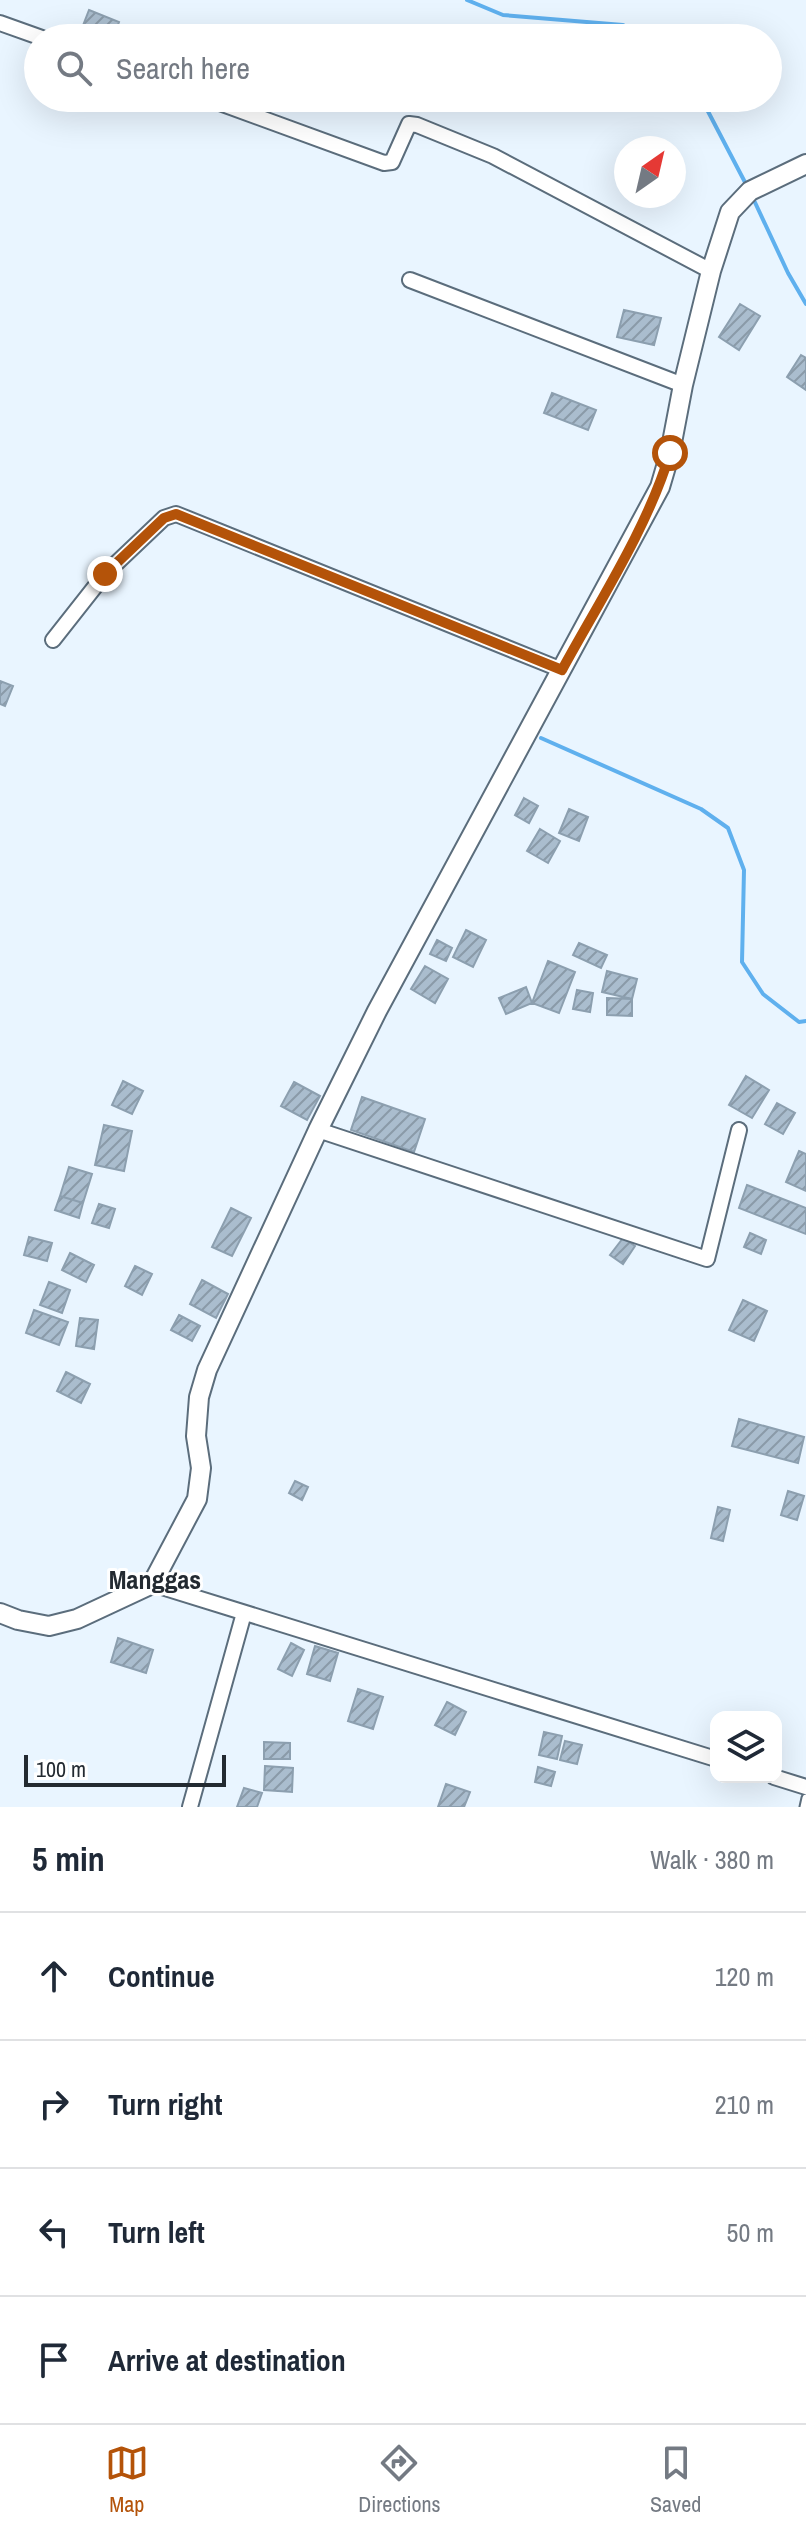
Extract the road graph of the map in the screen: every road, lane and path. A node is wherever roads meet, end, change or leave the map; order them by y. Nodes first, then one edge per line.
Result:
1 (0, 23) edge
2 (24, 32) edge
3 (244, 112) edge
4 (806, 164) edge
5 (711, 271) junction
6 (410, 280) dead end
7 (683, 385) junction
8 (53, 640) dead end
9 (562, 670) junction
10 (318, 1130) junction
11 (739, 1130) dead end
12 (152, 1584) junction
13 (0, 1613) edge
14 (244, 1613) junction
15 (710, 1757) edge
16 (782, 1780) edge
17 (806, 1787) edge
18 (806, 1798) edge
19 (190, 1807) edge
20 (804, 1807) edge

1 - 2 street
3 - 5 street
4 - 5 street
5 - 7 street
6 - 7 street
7 - 9 street
8 - 9 street
9 - 10 street
10 - 11 street
10 - 12 street
12 - 13 street
12 - 14 street
14 - 15 street
14 - 19 street
16 - 17 street
18 - 20 lane

